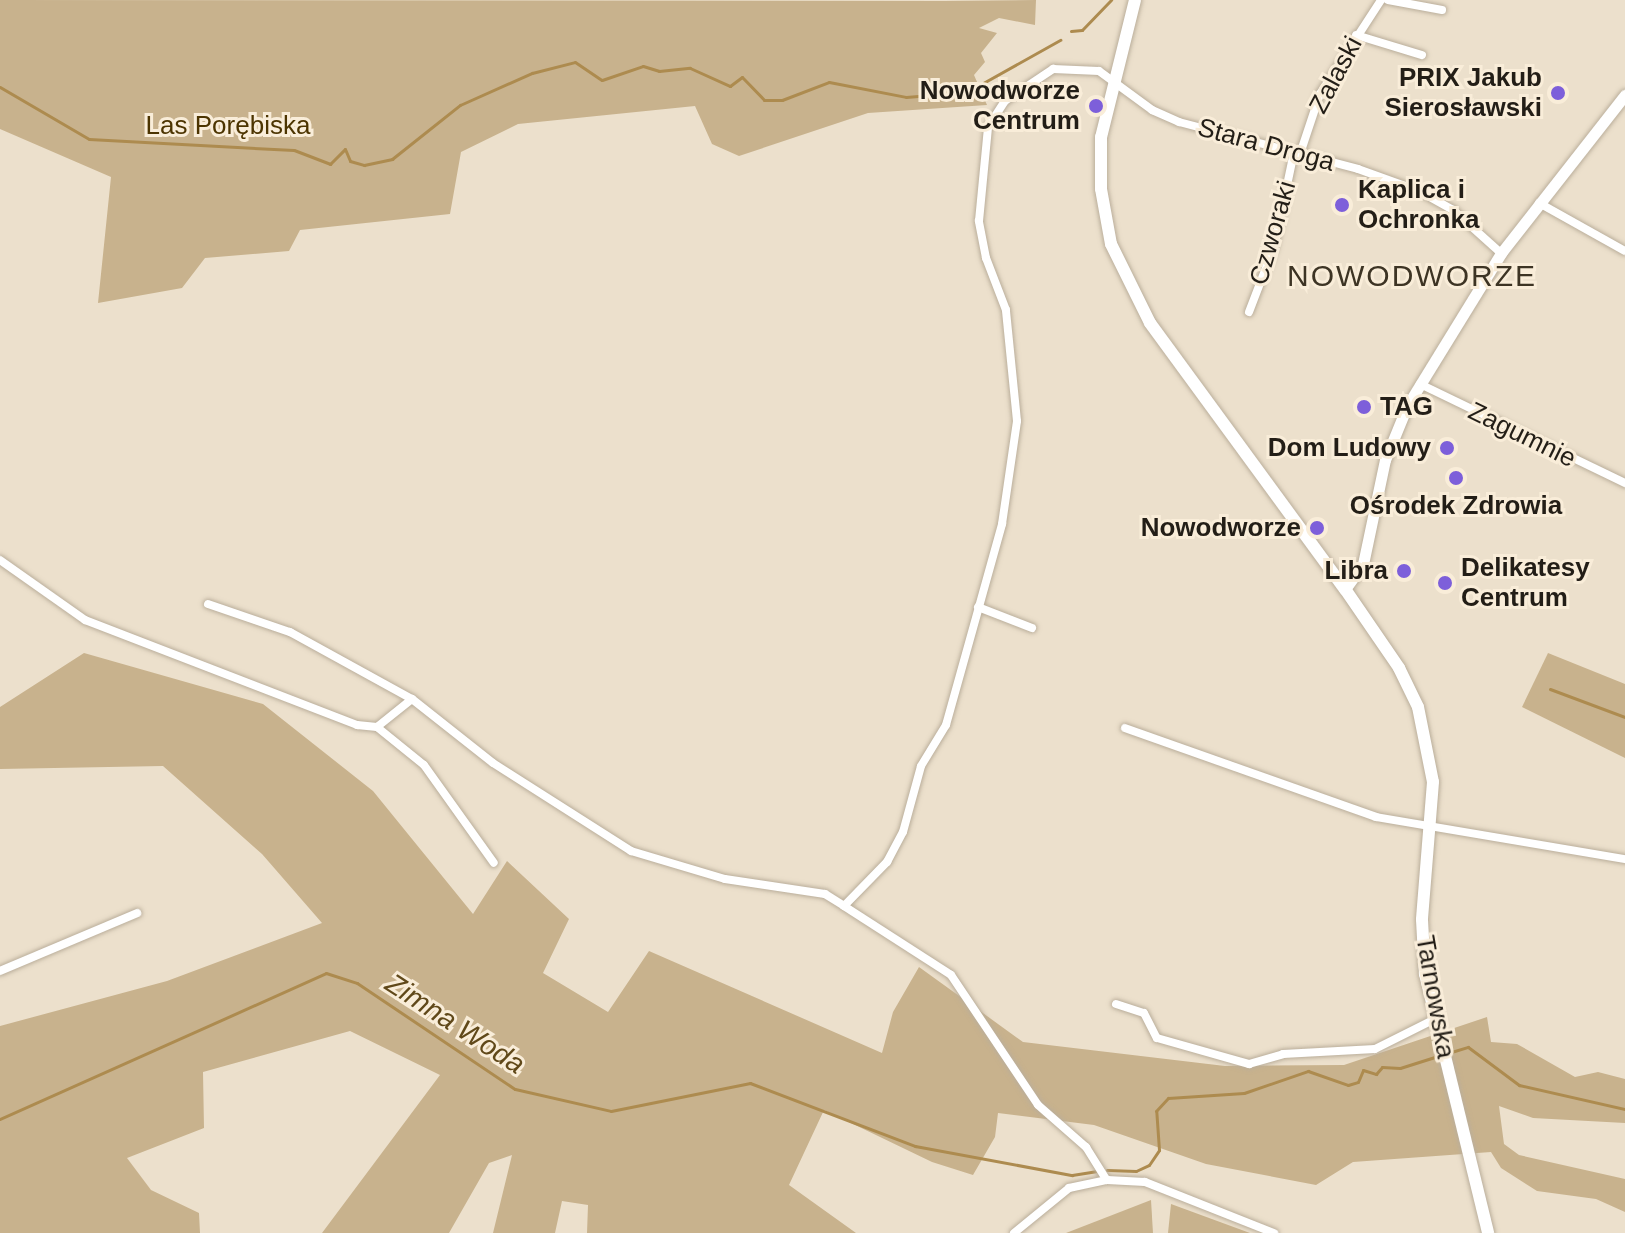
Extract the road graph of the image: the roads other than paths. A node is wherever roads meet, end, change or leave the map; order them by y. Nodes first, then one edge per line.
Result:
1 (1135, 0) edge
2 (1381, 0) edge
3 (1388, 0) edge
4 (1442, 10) dead end
5 (1356, 35) junction
6 (1422, 55) dead end
7 (1114, 80) junction
8 (1625, 95) edge
9 (1297, 153) junction
10 (1539, 203) junction
11 (1625, 251) edge
12 (1501, 253) junction
13 (1249, 312) dead end
14 (1420, 384) junction
15 (1625, 483) edge
16 (0, 560) edge
17 (1345, 589) junction
18 (208, 604) dead end
19 (978, 607) junction
20 (1032, 628) dead end
21 (412, 699) junction
22 (377, 727) junction
23 (1125, 728) dead end
24 (1432, 829) junction
25 (1625, 859) edge
26 (494, 863) dead end
27 (844, 906) junction
28 (137, 913) dead end
29 (0, 971) edge
30 (1116, 1004) dead end
31 (1435, 1019) junction
32 (1107, 1180) junction
33 (1014, 1233) edge
34 (1274, 1233) edge
35 (1488, 1233) edge

1 - 7 main road, Tarnowska
2 - 5 street, Zalaski
3 - 4 street
5 - 6 street
5 - 9 street, Zalaski
7 - 9 street, Stara Droga
7 - 17 main road, Tarnowska
7 - 19 street, Stara Droga
8 - 10 street
9 - 12 street, Stara Droga
9 - 13 street, Czworaki
10 - 11 street
10 - 12 street
12 - 14 street
14 - 15 street, Zagumnie
14 - 17 street
16 - 22 street
17 - 24 main road, Tarnowska
18 - 21 street
19 - 20 street
19 - 27 street, Stara Droga
21 - 22 street
21 - 27 street
22 - 26 street
23 - 24 street
24 - 25 street
24 - 31 main road, Tarnowska
27 - 32 street
28 - 29 street
30 - 31 street
31 - 35 main road, Tarnowska
32 - 33 street
32 - 34 street

